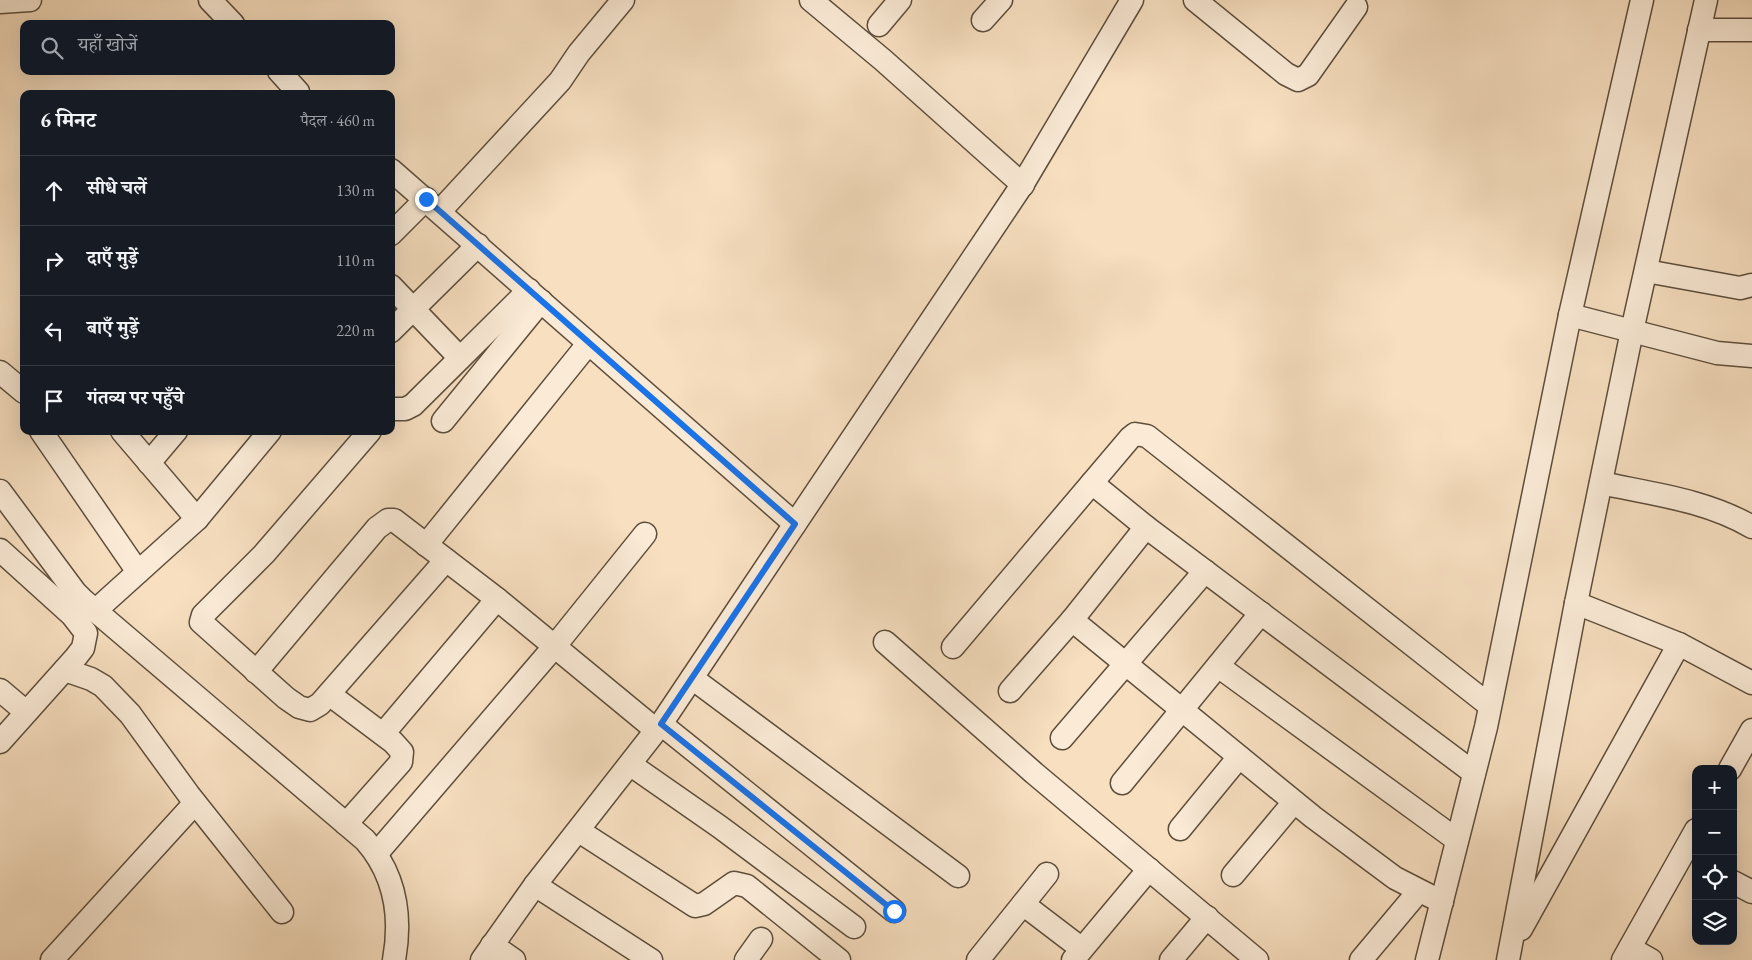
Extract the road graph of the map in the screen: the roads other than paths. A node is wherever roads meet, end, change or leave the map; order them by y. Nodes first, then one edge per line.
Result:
1 (30, 0) edge
2 (209, 0) edge
3 (623, 0) edge
4 (811, 0) edge
5 (900, 0) edge
6 (1001, 0) edge
7 (1132, 0) edge
8 (1196, 0) edge
9 (1642, 0) edge
10 (1706, 0) edge
11 (0, 2) edge
12 (1356, 7) dead end
13 (228, 20) edge
14 (983, 20) dead end
15 (879, 25) dead end
16 (1699, 30) junction
17 (1752, 30) edge
18 (278, 75) edge
19 (281, 75) edge
20 (292, 90) edge
21 (292, 90) edge
22 (395, 173) edge
23 (1023, 185) junction
24 (433, 205) junction
25 (395, 231) edge
26 (478, 245) junction
27 (1646, 271) junction
28 (1752, 285) edge
29 (395, 290) edge
30 (535, 295) junction
31 (413, 309) junction
32 (1570, 316) junction
33 (395, 327) edge
34 (1632, 331) junction
35 (588, 344) junction
36 (460, 358) junction
37 (1751, 358) edge
38 (0, 372) edge
39 (20, 393) edge
40 (395, 409) edge
41 (443, 421) dead end
42 (44, 435) edge
43 (125, 435) edge
44 (173, 435) edge
45 (267, 435) edge
46 (367, 435) edge
47 (149, 463) junction
48 (1092, 483) junction
49 (1601, 483) junction
50 (0, 491) edge
51 (197, 518) junction
52 (795, 524) junction
53 (1146, 527) junction
54 (1752, 527) edge
55 (645, 534) dead end
56 (426, 544) junction
57 (0, 550) edge
58 (446, 560) junction
59 (1205, 571) junction
60 (138, 572) junction
61 (497, 599) junction
62 (1576, 603) junction
63 (96, 611) junction
64 (1261, 613) junction
65 (1072, 620) junction
66 (885, 642) dead end
67 (1679, 644) junction
68 (554, 647) junction
69 (953, 647) dead end
70 (1125, 663) junction
71 (1218, 666) junction
72 (65, 670) junction
73 (256, 672) junction
74 (692, 678) junction
75 (1752, 682) edge
76 (0, 690) edge
77 (1010, 691) dead end
78 (329, 694) junction
79 (1489, 705) junction
80 (1182, 709) junction
81 (26, 712) junction
82 (659, 727) junction
83 (1752, 730) edge
84 (383, 734) junction
85 (1062, 738) dead end
86 (0, 742) edge
87 (1240, 757) junction
88 (631, 764) junction
89 (1732, 765) edge
90 (1474, 773) junction
91 (1122, 783) dead end
92 (1294, 802) junction
93 (196, 803) junction
94 (346, 824) junction
95 (1180, 829) dead end
96 (579, 831) junction
97 (1457, 840) junction
98 (377, 853) junction
99 (1689, 858) edge
100 (1149, 869) junction
101 (1047, 874) dead end
102 (1233, 875) dead end
103 (958, 876) dead end
104 (1737, 884) edge
105 (535, 885) junction
106 (1418, 892) junction
107 (1752, 892) edge
108 (1442, 902) junction
109 (1023, 904) junction
110 (894, 911) dead end
111 (282, 912) dead end
112 (1207, 917) junction
113 (854, 927) dead end
114 (761, 940) dead end
115 (1510, 952) edge
116 (487, 953) edge
117 (1078, 954) edge
118 (1626, 954) edge
119 (52, 960) edge
120 (394, 960) edge
121 (514, 960) edge
122 (651, 960) edge
123 (746, 960) edge
124 (839, 960) edge
125 (978, 960) edge
126 (1172, 960) edge
127 (1258, 960) edge
128 (1361, 960) edge
129 (1427, 960) edge
130 (1651, 960) edge

1 - 11 street
2 - 13 street
3 - 24 street
4 - 23 street
5 - 15 street
6 - 14 street
7 - 23 street
8 - 12 street
9 - 32 street
10 - 16 street
16 - 17 street
16 - 27 street
18 - 20 street
19 - 21 street
22 - 24 street
23 - 52 street
24 - 25 street
24 - 26 street
26 - 30 street
26 - 31 street
27 - 28 street
27 - 34 street
29 - 31 street
30 - 35 street
30 - 36 street
30 - 41 street
31 - 33 street
31 - 36 street
32 - 34 street
32 - 79 street
34 - 37 street
34 - 49 street
35 - 52 street
35 - 56 street
36 - 40 street
38 - 39 street
42 - 60 street
43 - 47 street
44 - 47 street
45 - 51 street
46 - 73 street
47 - 51 street
48 - 53 street
48 - 69 street
48 - 79 street
49 - 54 street
49 - 62 street
50 - 63 street
51 - 60 street
52 - 74 street
53 - 59 street
53 - 65 street
55 - 68 street
56 - 58 street
56 - 73 street
57 - 72 street
58 - 61 street
58 - 78 street
59 - 64 street
59 - 70 street
60 - 63 street
61 - 68 street
61 - 84 street
62 - 67 street
62 - 115 street
63 - 94 street
64 - 71 street
64 - 90 street
65 - 70 street
65 - 77 street
66 - 100 street
67 - 75 street
67 - 115 street
68 - 82 street
68 - 98 street
70 - 80 street
70 - 85 street
71 - 80 street
71 - 97 street
72 - 81 street
72 - 93 street
73 - 78 street
74 - 82 street
74 - 103 street
76 - 81 street
78 - 84 street
79 - 90 street
80 - 87 street
80 - 91 street
81 - 86 street
82 - 88 street
82 - 110 street
83 - 89 street
84 - 94 street
87 - 92 street
87 - 95 street
88 - 96 street
88 - 113 street
90 - 97 street
92 - 102 street
92 - 106 street
93 - 111 street
93 - 119 street
94 - 98 street
96 - 105 street
96 - 124 street
97 - 108 street
98 - 120 street
99 - 118 street
100 - 112 street
100 - 117 street
101 - 109 street
104 - 107 street
105 - 116 street
105 - 122 street
106 - 108 street
106 - 128 street
108 - 129 street
109 - 117 street
109 - 125 street
112 - 126 street
112 - 127 street
114 - 123 street
116 - 121 street
118 - 130 street

